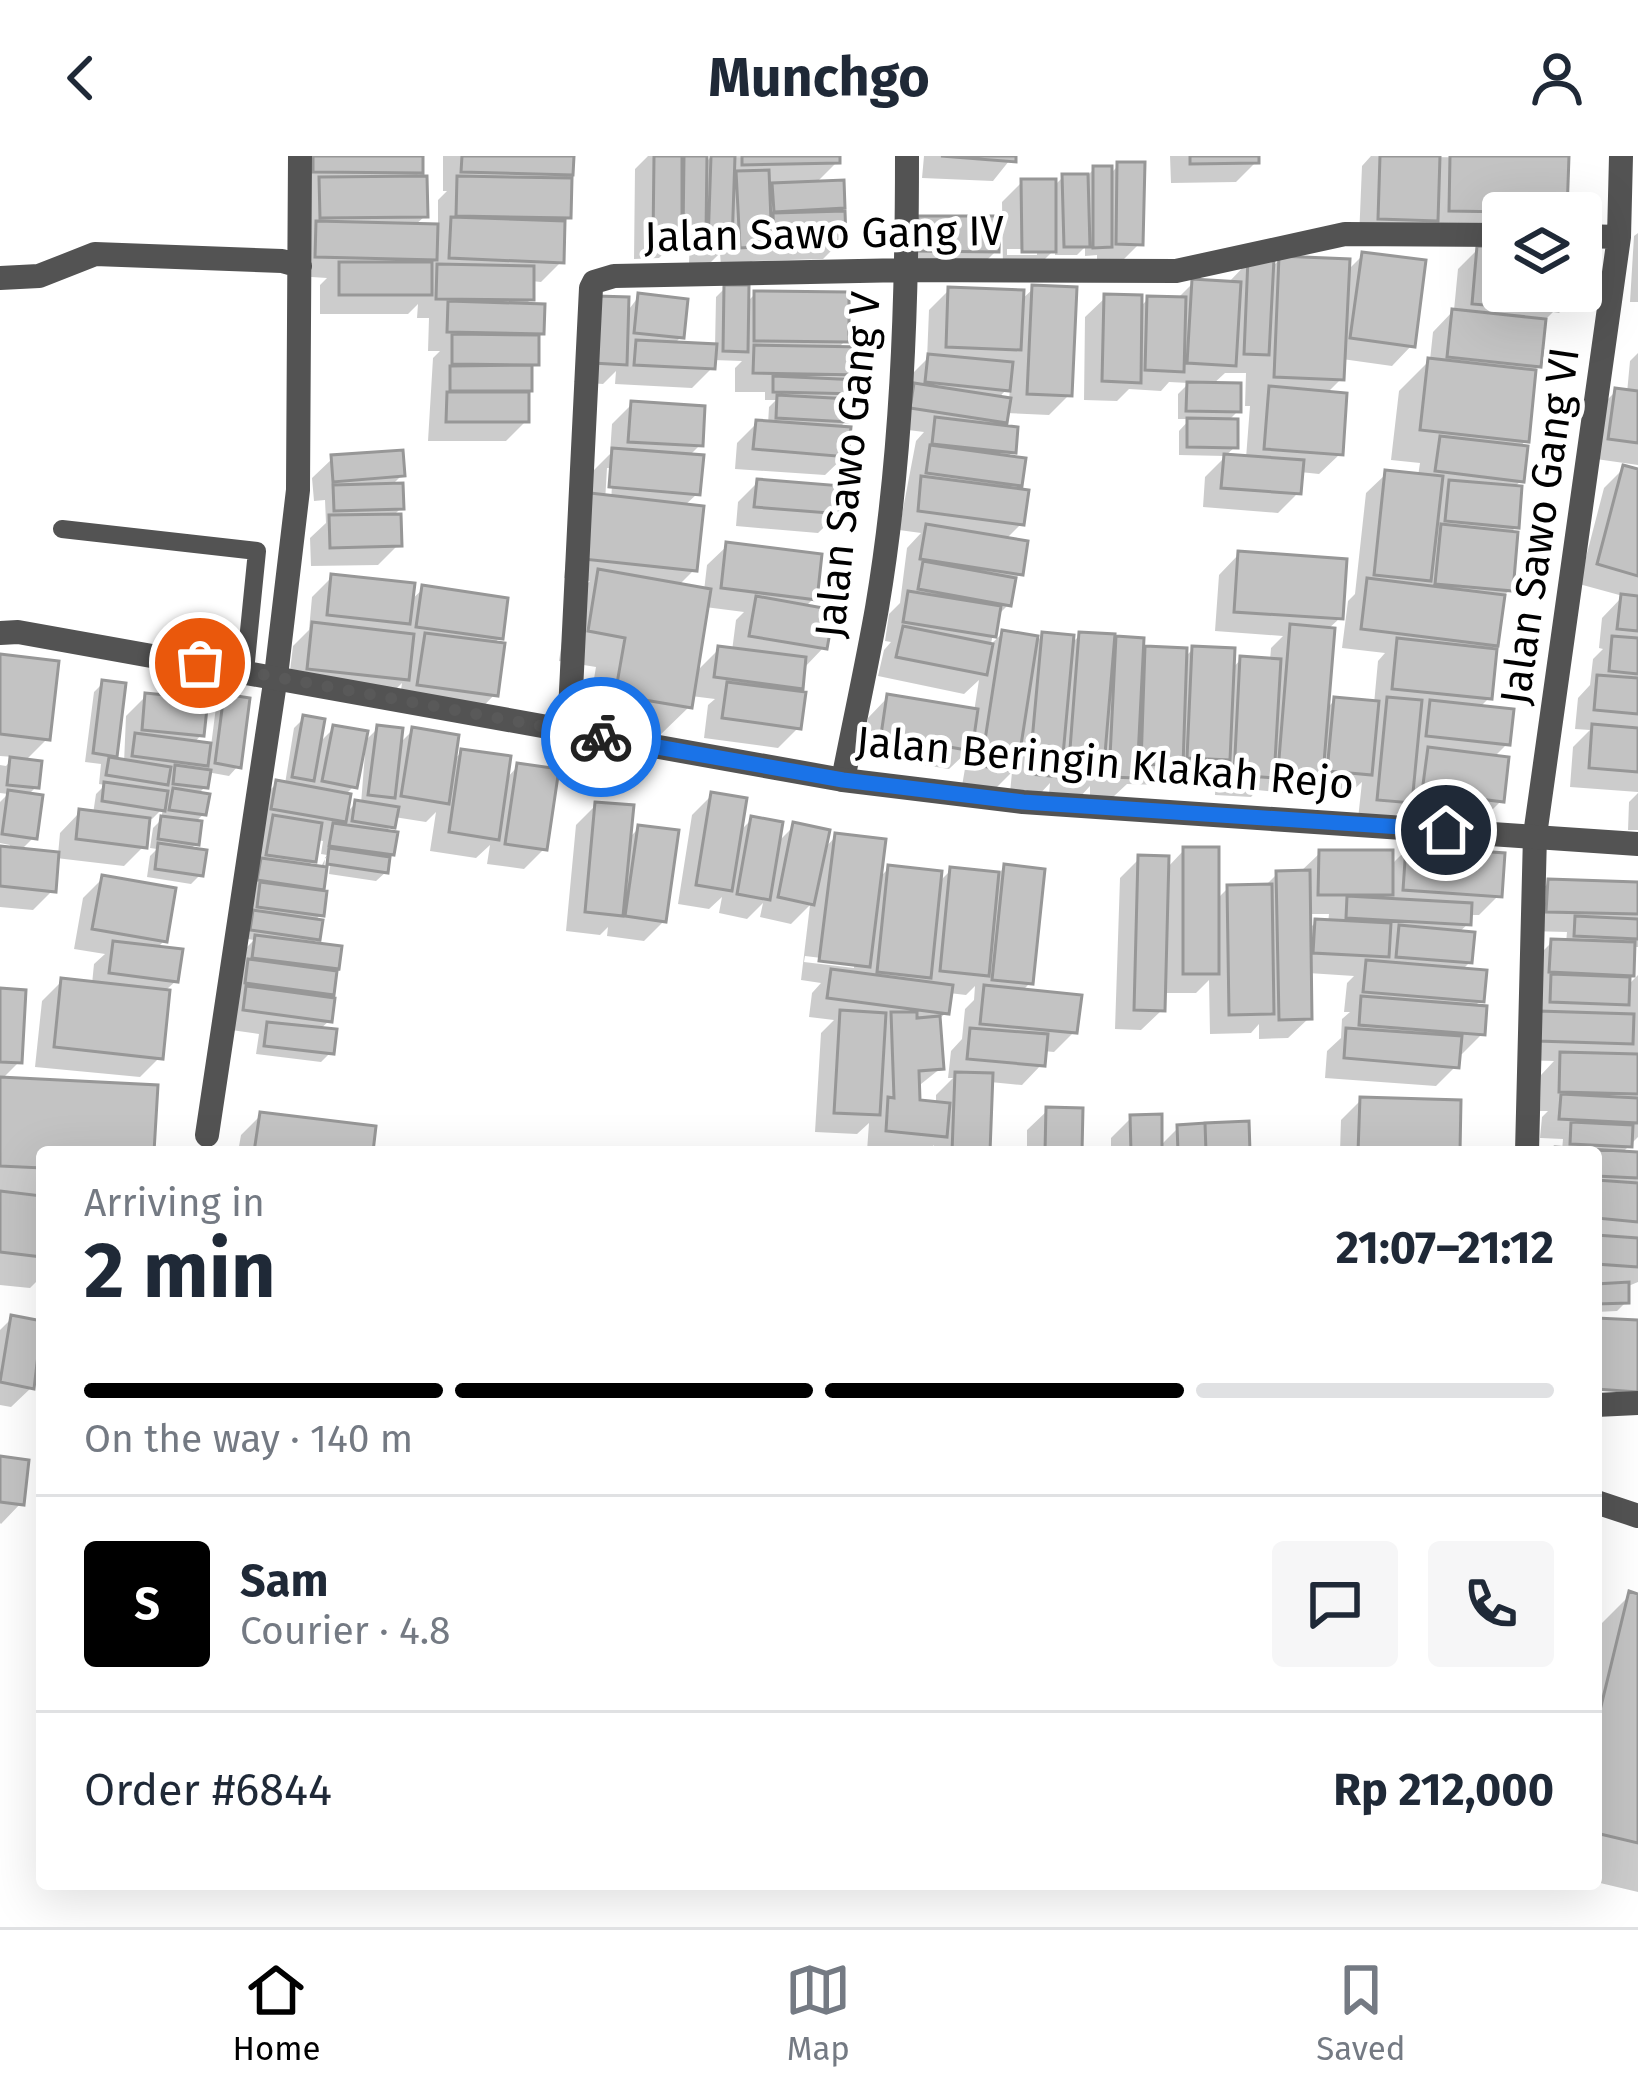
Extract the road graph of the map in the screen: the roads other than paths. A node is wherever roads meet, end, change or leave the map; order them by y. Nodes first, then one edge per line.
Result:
1 (300, 156) edge
2 (907, 156) edge
3 (1621, 156) edge
4 (1482, 235) edge
5 (1602, 237) edge
6 (1619, 237) junction
7 (300, 266) junction
8 (907, 270) junction
9 (0, 278) edge
10 (62, 529) dead end
11 (0, 633) edge
12 (245, 671) junction
13 (276, 676) junction
14 (569, 731) junction
15 (843, 780) junction
16 (1535, 835) junction
17 (1638, 844) edge
18 (207, 1135) dead end
19 (1527, 1146) edge
20 (1638, 1403) edge
21 (1602, 1405) edge
22 (1602, 1504) edge
23 (1638, 1516) edge

1 - 7 street
2 - 8 street, Jalan Sawo Gang V
3 - 6 street, Jalan Sawo Gang VI
4 - 8 street, Jalan Sawo Gang IV
5 - 6 street
6 - 16 street, Jalan Sawo Gang VI
7 - 9 street
7 - 13 street
8 - 14 street, Jalan Sawo Gang IV
8 - 15 street, Jalan Sawo Gang V
10 - 12 lane
11 - 12 street, Jalan Beringin Klakah Rejo
12 - 13 street, Jalan Beringin Klakah Rejo
13 - 14 street, Jalan Beringin Klakah Rejo
13 - 18 street
14 - 15 street, Jalan Beringin Klakah Rejo
15 - 16 street, Jalan Beringin Klakah Rejo
16 - 17 street, Jalan Beringin Klakah Rejo
16 - 19 street, Jalan Sawo Gang VI
20 - 21 street
22 - 23 street

